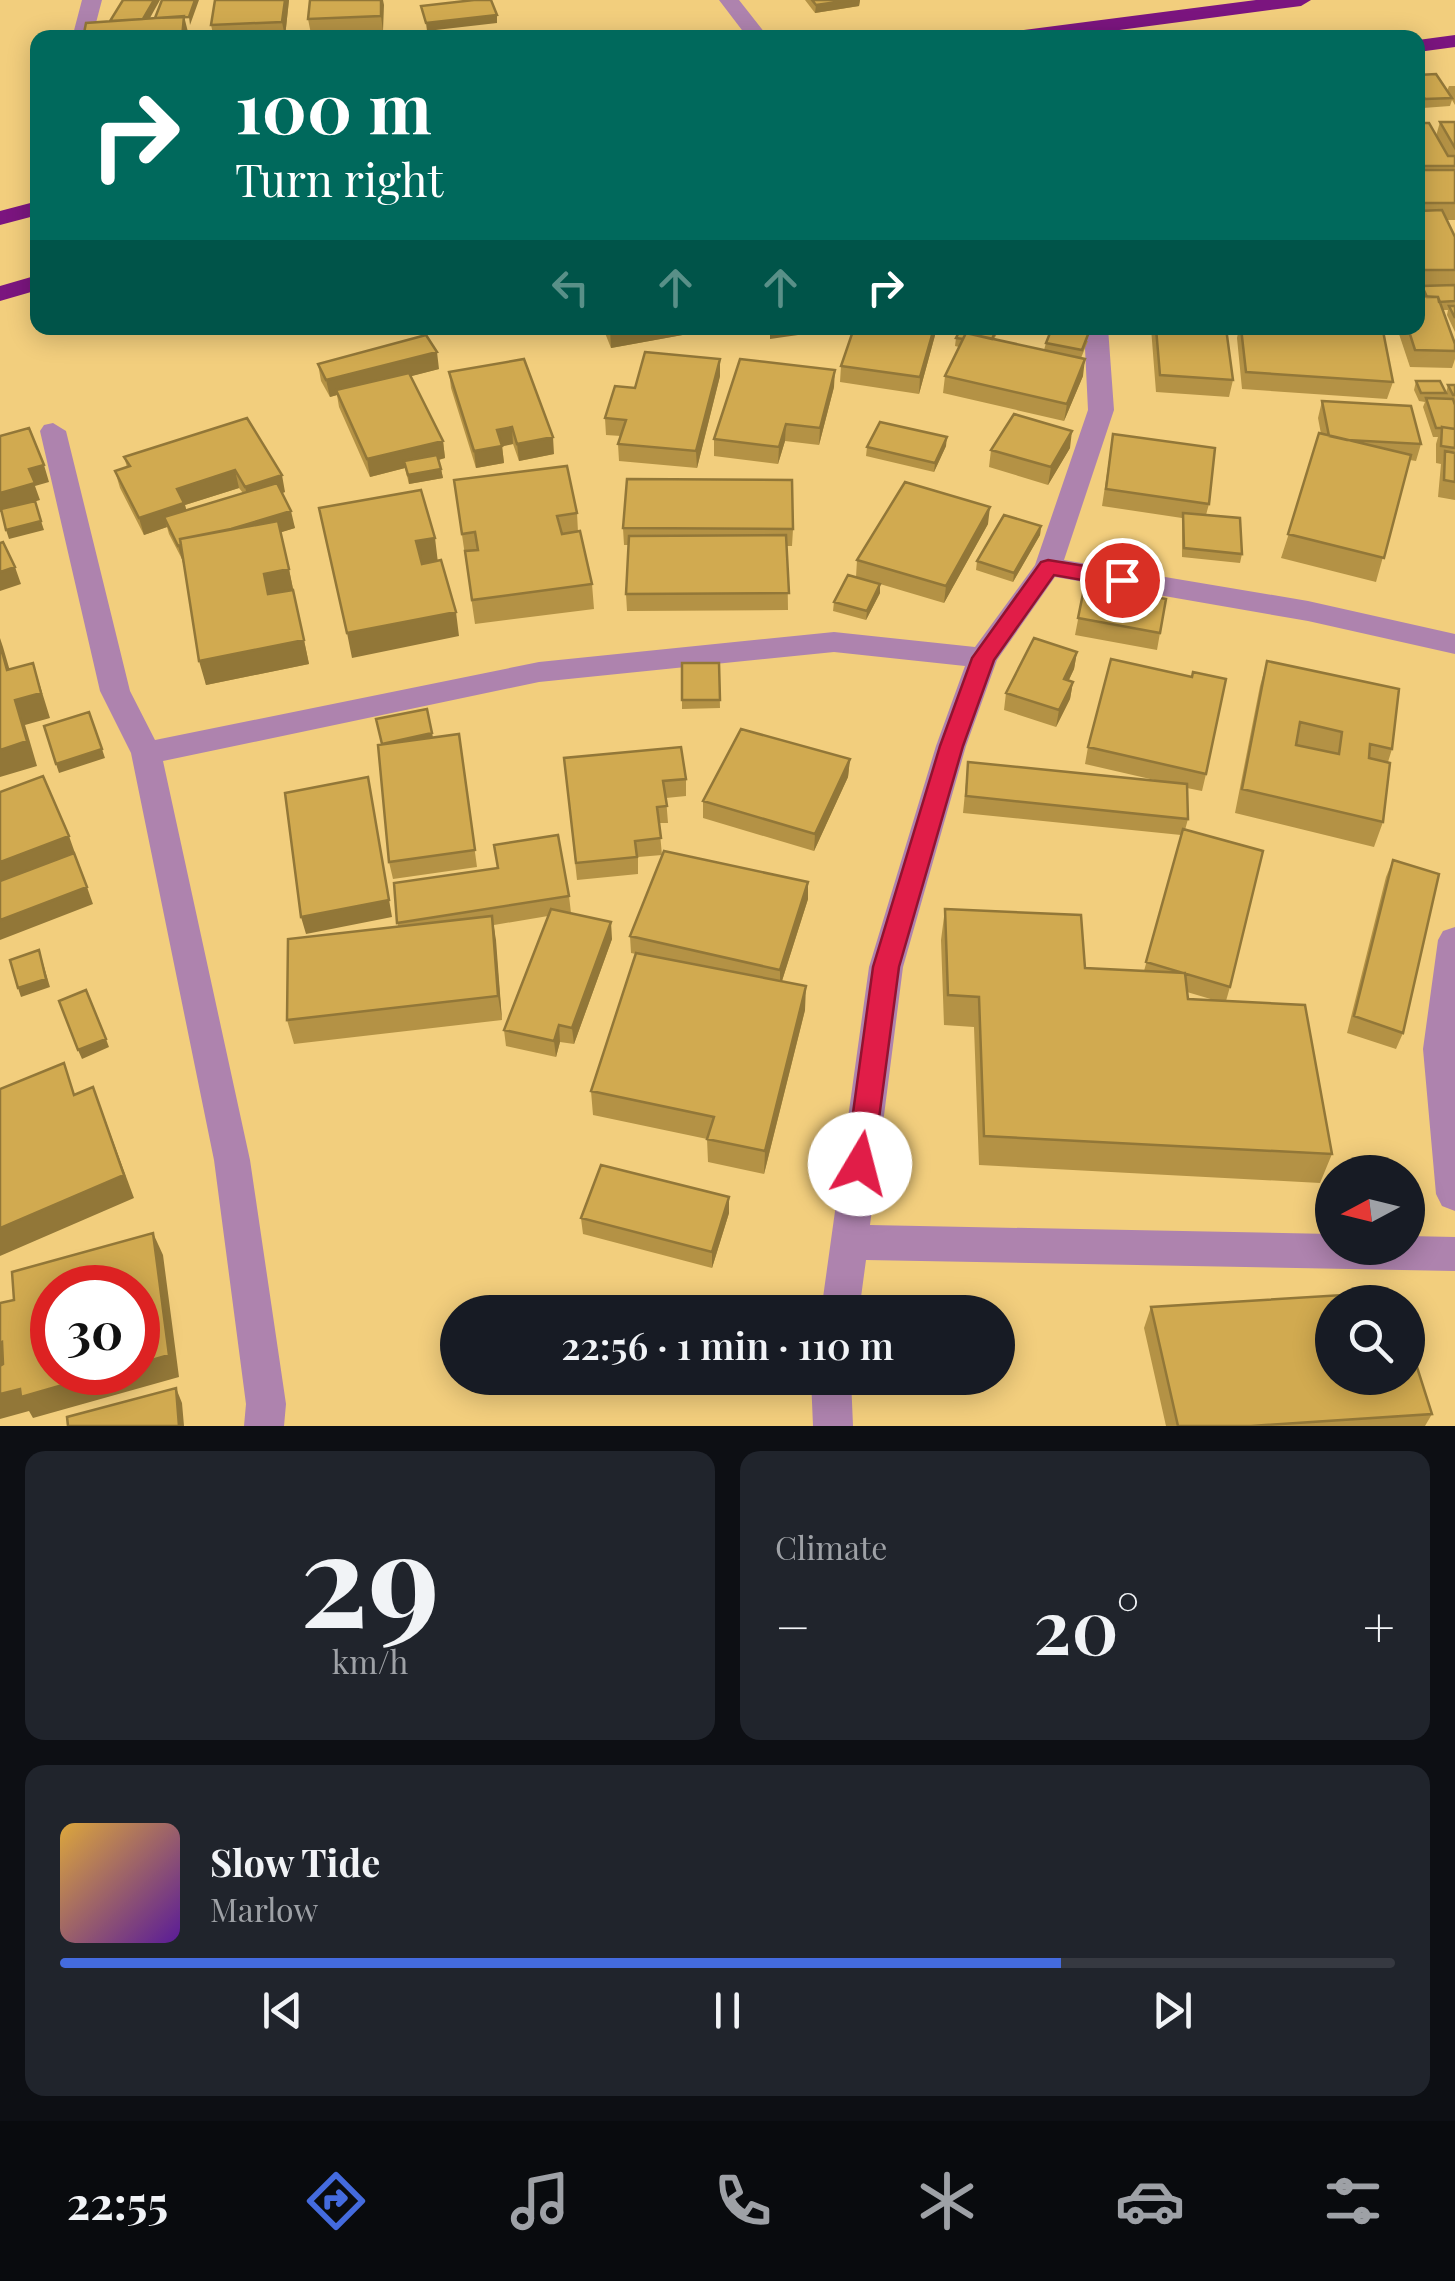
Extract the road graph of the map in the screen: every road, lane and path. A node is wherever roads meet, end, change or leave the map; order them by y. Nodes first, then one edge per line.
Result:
1 (92, 0) edge
2 (730, 0) edge
3 (1301, 0) edge
4 (84, 30) edge
5 (753, 30) edge
6 (1070, 30) edge
7 (1455, 41) edge
8 (1425, 45) edge
9 (30, 210) edge
10 (0, 218) edge
11 (30, 285) edge
12 (0, 294) edge
13 (1096, 335) edge
14 (54, 431) dead end
15 (1048, 567) junction
16 (1455, 644) edge
17 (984, 658) junction
18 (146, 753) junction
19 (1455, 940) edge
20 (1455, 1194) edge
21 (849, 1242) junction
22 (1455, 1254) edge
23 (842, 1295) edge
24 (832, 1395) edge
25 (264, 1426) edge
26 (833, 1426) edge

1 - 4 street
2 - 5 street
3 - 6 highway
7 - 8 highway
9 - 10 highway
11 - 12 highway
13 - 15 street
14 - 18 street
15 - 16 street
15 - 17 street
17 - 18 street
17 - 21 street
18 - 25 street
19 - 20 street
21 - 22 street
21 - 23 street
24 - 26 street

